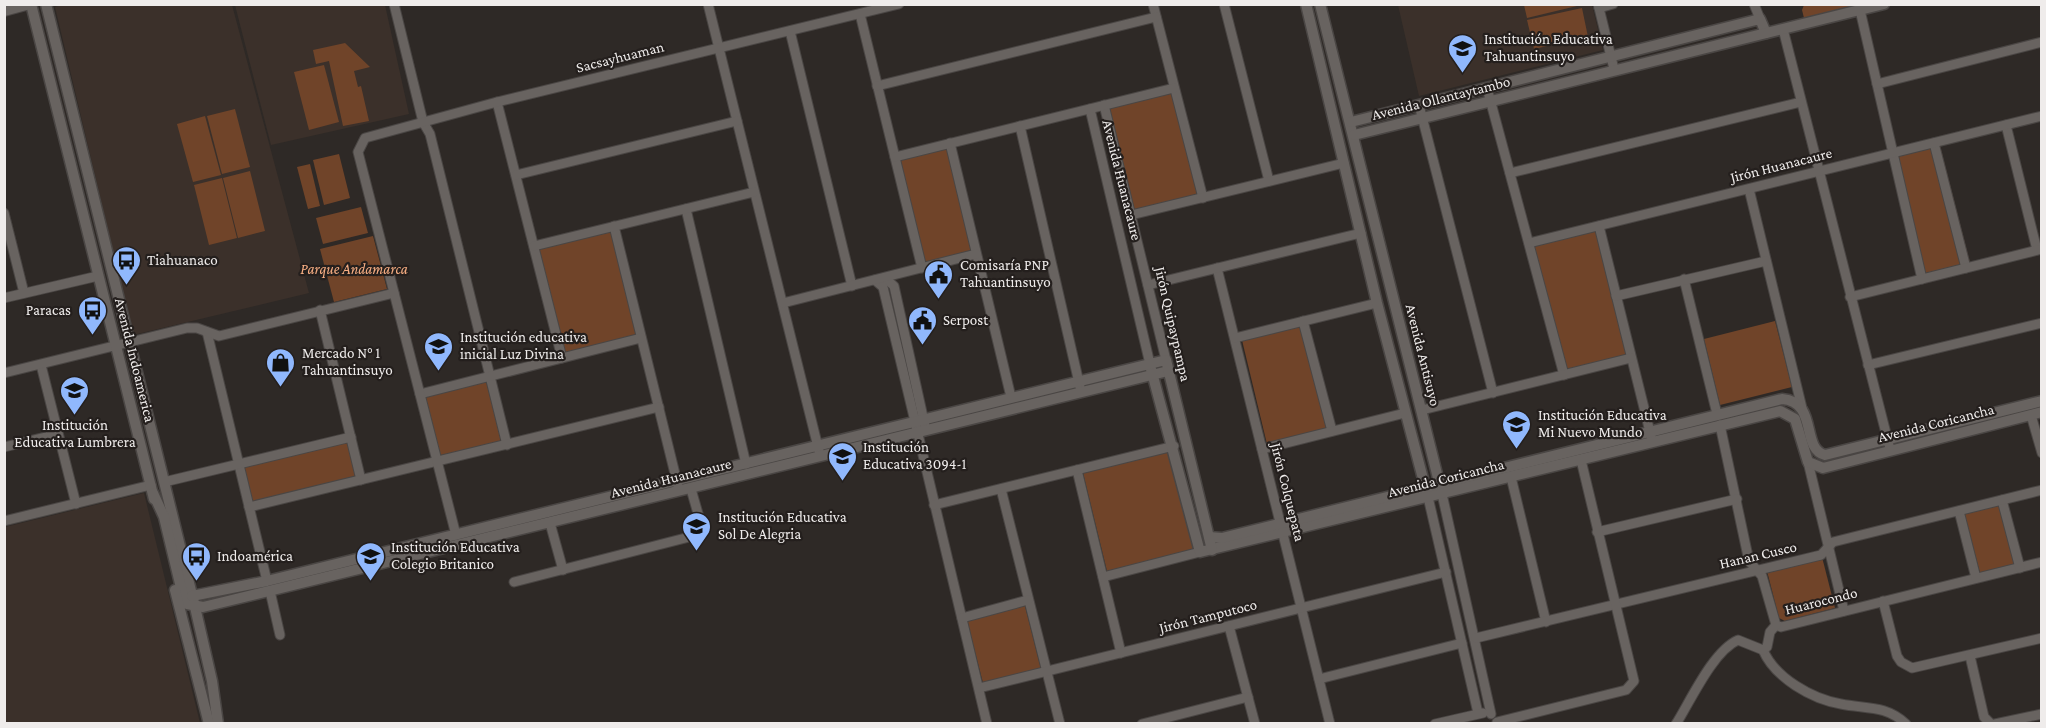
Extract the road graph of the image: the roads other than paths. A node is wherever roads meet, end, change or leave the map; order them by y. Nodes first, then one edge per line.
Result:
1 (26, 4) edge
2 (32, 4) edge
3 (46, 4) edge
4 (394, 4) edge
5 (708, 4) edge
6 (899, 4) edge
7 (1153, 4) edge
8 (1224, 4) edge
9 (1306, 4) edge
10 (1320, 4) edge
11 (1613, 4) edge
12 (1754, 4) edge
13 (1884, 4) edge
14 (1598, 6) edge
15 (4, 10) edge
16 (1860, 10) junction
17 (860, 14) junction
18 (1156, 17) junction
19 (1760, 19) junction
20 (1783, 29) junction
21 (790, 31) junction
22 (1766, 33) junction
23 (2042, 42) edge
24 (719, 48) junction
25 (1611, 57) junction
26 (1614, 69) junction
27 (1877, 84) junction
28 (878, 86) junction
29 (1174, 88) junction
30 (1487, 88) junction
31 (1491, 101) junction
32 (497, 102) junction
33 (1801, 102) junction
34 (1104, 105) junction
35 (1419, 105) junction
36 (1090, 109) junction
37 (2042, 116) edge
38 (1422, 119) junction
39 (737, 121) junction
40 (423, 122) junction
41 (1351, 122) junction
42 (2006, 125) junction
43 (1020, 126) junction
44 (1354, 135) junction
45 (950, 143) junction
46 (1934, 143) junction
47 (1893, 153) junction
48 (895, 157) junction
49 (1344, 163) junction
50 (1819, 171) junction
51 (1510, 173) junction
52 (516, 176) junction
53 (1269, 181) junction
54 (1749, 189) junction
55 (754, 192) junction
56 (1203, 198) junction
57 (686, 209) junction
58 (4, 213) edge
59 (1131, 215) junction
60 (614, 226) junction
61 (1599, 226) junction
62 (1362, 233) junction
63 (1529, 243) junction
64 (534, 246) junction
65 (2039, 250) edge
66 (976, 254) junction
67 (1766, 261) junction
68 (922, 268) junction
69 (1217, 268) junction
70 (1966, 268) junction
71 (98, 276) junction
72 (880, 279) junction
73 (1684, 279) junction
74 (1922, 279) junction
75 (1148, 285) junction
76 (852, 286) junction
77 (24, 293) junction
78 (394, 293) junction
79 (1616, 296) junction
80 (1851, 297) junction
81 (4, 298) edge
82 (783, 303) junction
83 (1377, 303) junction
84 (320, 310) junction
85 (1304, 321) junction
86 (2042, 323) edge
87 (207, 332) junction
88 (641, 338) junction
89 (1235, 338) junction
90 (129, 343) junction
91 (115, 347) junction
92 (562, 358) junction
93 (1631, 358) junction
94 (41, 364) junction
95 (1868, 365) junction
96 (1167, 366) junction
97 (1152, 369) junction
98 (4, 373) edge
99 (1564, 375) junction
100 (489, 376) junction
101 (1078, 380) junction
102 (1081, 392) junction
103 (1493, 393) junction
104 (420, 394) junction
105 (1011, 397) junction
106 (2042, 401) edge
107 (659, 407) junction
108 (1802, 408) junction
109 (1422, 410) junction
110 (1405, 413) junction
111 (2036, 413) edge
112 (1718, 419) junction
113 (919, 425) junction
114 (1332, 431) junction
115 (58, 434) junction
116 (351, 437) junction
117 (1652, 437) junction
118 (507, 445) junction
119 (1889, 445) junction
120 (1174, 446) junction
121 (4, 447) edge
122 (1262, 448) junction
123 (819, 451) junction
124 (2042, 453) edge
125 (1581, 460) junction
126 (1808, 462) junction
127 (437, 463) junction
128 (239, 464) junction
129 (746, 464) junction
130 (1077, 470) junction
131 (1511, 477) junction
132 (361, 480) junction
133 (164, 482) junction
134 (683, 487) junction
135 (152, 489) junction
136 (1000, 489) junction
137 (1441, 489) junction
138 (2042, 490) edge
139 (1426, 492) junction
140 (1737, 499) junction
141 (2002, 500) junction
142 (76, 504) junction
143 (934, 505) junction
144 (249, 507) junction
145 (1959, 511) junction
146 (4, 521) edge
147 (550, 523) junction
148 (1282, 529) junction
149 (1597, 532) junction
150 (456, 535) junction
151 (1209, 537) junction
152 (1827, 548) junction
153 (1212, 550) junction
154 (1200, 552) junction
155 (2042, 562) edge
156 (2020, 568) junction
157 (563, 570) junction
158 (1756, 570) junction
159 (1446, 572) junction
160 (1102, 577) junction
161 (1976, 578) junction
162 (514, 582) dead end
163 (268, 586) junction
164 (1028, 600) junction
165 (193, 601) junction
166 (1883, 601) junction
167 (1618, 604) junction
168 (1302, 608) junction
169 (1844, 611) junction
170 (962, 618) junction
171 (1546, 622) junction
172 (1776, 625) junction
173 (1229, 626) junction
174 (280, 635) dead end
175 (1476, 638) junction
176 (2042, 638) edge
177 (1462, 643) junction
178 (1763, 650) junction
179 (1120, 653) junction
180 (1970, 656) junction
181 (1046, 672) junction
182 (1319, 679) junction
183 (979, 688) junction
184 (1248, 697) junction
185 (1478, 713) junction
186 (2041, 714) edge
187 (1496, 720) edge
188 (209, 723) edge
189 (218, 723) edge
190 (987, 723) edge
191 (1060, 723) edge
192 (1142, 723) edge
193 (1255, 723) edge
194 (1330, 723) edge
195 (1435, 723) edge
196 (1676, 723) edge
197 (1906, 723) edge
198 (1993, 723) edge

1 - 15 main road
2 - 71 street, Avenida Indoamerica
3 - 90 street, Avenida Indoamerica
4 - 40 street
5 - 24 street
6 - 17 street, Sacsayhuaman
7 - 18 street
8 - 53 street
9 - 49 street
10 - 41 street, Avenida Antisuyo
11 - 14 street
12 - 19 street
13 - 16 street, Avenida Ollantaytambo
14 - 25 street
16 - 20 street, Avenida Ollantaytambo
16 - 27 street
17 - 21 street, Sacsayhuaman
17 - 28 street
18 - 28 street
18 - 29 street
19 - 22 street
19 - 25 street, Avenida Ollantaytambo
20 - 22 street, Avenida Ollantaytambo
20 - 33 street
21 - 24 street, Sacsayhuaman
21 - 76 street
22 - 26 street, Avenida Ollantaytambo
23 - 27 street
24 - 32 street, Sacsayhuaman
24 - 39 street
25 - 26 street
25 - 30 street, Avenida Ollantaytambo
26 - 31 street, Avenida Ollantaytambo
27 - 47 street
28 - 48 street
29 - 34 street
29 - 56 street
30 - 31 street
30 - 35 street, Avenida Ollantaytambo
31 - 38 street, Avenida Ollantaytambo
31 - 51 street
32 - 40 street, Sacsayhuaman
32 - 52 street
33 - 50 street
33 - 51 street
34 - 36 street
34 - 59 street, Jirón Quipaypampa
35 - 38 street
35 - 41 street, Avenida Ollantaytambo
36 - 43 street
36 - 97 street, Avenida Huanacaure
37 - 42 street, Jirón Huanacaure
38 - 44 street, Avenida Ollantaytambo
38 - 103 street
39 - 52 street
39 - 55 street
40 - 78 street, Sacsayhuaman
40 - 100 street
41 - 44 street, Avenida Antisuyo
42 - 46 street, Jirón Huanacaure
42 - 65 street
43 - 45 street
43 - 101 street
44 - 109 street, Avenida Antisuyo
45 - 48 street
45 - 66 street
46 - 47 street, Jirón Huanacaure
46 - 70 street
47 - 50 street, Jirón Huanacaure
47 - 74 street
48 - 68 street
49 - 53 street
49 - 62 street
50 - 54 street, Jirón Huanacaure
50 - 80 street
51 - 63 street
52 - 64 street
53 - 56 street
54 - 61 street, Jirón Huanacaure
54 - 67 street
55 - 57 street
55 - 82 street
56 - 59 street
57 - 60 street
57 - 129 street
58 - 77 street
59 - 75 street, Jirón Quipaypampa
60 - 64 street
60 - 88 street
61 - 63 street, Jirón Huanacaure
61 - 79 street
62 - 69 street
62 - 83 street
63 - 99 street
64 - 92 street
65 - 70 street
66 - 68 street
66 - 105 street
67 - 73 street
67 - 108 street
68 - 72 street
69 - 75 street
69 - 89 street, Jirón Colquepata
70 - 74 street
71 - 77 street
71 - 91 street, Avenida Indoamerica
72 - 76 street
72 - 113 street
73 - 79 street
73 - 112 street, Huarocondo
74 - 80 street
75 - 96 street, Jirón Quipaypampa
76 - 82 street
77 - 81 street
78 - 84 street
78 - 104 street
79 - 93 street
80 - 95 street
82 - 123 street
83 - 85 street
83 - 110 street
84 - 87 street
84 - 116 street
85 - 89 street
85 - 114 street
86 - 95 street
87 - 90 street
87 - 128 street
88 - 92 street
88 - 107 street
89 - 122 street, Jirón Colquepata
90 - 91 street
90 - 133 street, Avenida Indoamerica
91 - 94 street
91 - 135 street, Avenida Indoamerica
92 - 100 street
93 - 99 street
93 - 117 street
94 - 98 street
94 - 115 street
95 - 119 street
96 - 97 street, Avenida Huanacaure
96 - 151 street, Jirón Quipaypampa
97 - 101 street, Avenida Huanacaure
97 - 102 street, Avenida Huanacaure
97 - 120 street, Jirón Quipaypampa
99 - 103 street
100 - 104 street
100 - 118 street
101 - 102 street
101 - 105 street, Avenida Huanacaure
102 - 113 street, Avenida Huanacaure
103 - 109 street
104 - 127 street
105 - 113 street, Avenida Huanacaure
106 - 119 street, Avenida Coricancha
107 - 118 street
107 - 134 street
108 - 112 street, Avenida Coricancha
108 - 119 street, Avenida Coricancha
109 - 137 street, Avenida Antisuyo
110 - 114 street
110 - 139 street
111 - 119 street, Avenida Coricancha
111 - 124 street
112 - 117 street, Avenida Coricancha
112 - 126 street, Avenida Coricancha
112 - 140 street, Huarocondo
113 - 123 street, Avenida Huanacaure
113 - 143 street
114 - 122 street
115 - 121 street
115 - 142 street
116 - 128 street
116 - 132 street
117 - 125 street, Avenida Coricancha
117 - 137 street, Avenida Coricancha
118 - 127 street
119 - 126 street, Avenida Coricancha
120 - 130 street
120 - 154 street, Jirón Quipaypampa
122 - 148 street, Jirón Colquepata
123 - 129 street, Avenida Huanacaure
123 - 134 street, Avenida Huanacaure
125 - 131 street, Avenida Coricancha
125 - 149 street
126 - 152 street
127 - 132 street
127 - 150 street
128 - 133 street
128 - 144 street
129 - 134 street, Avenida Huanacaure
130 - 136 street
130 - 160 street
131 - 137 street, Avenida Coricancha
131 - 171 street
132 - 144 street
133 - 165 street, Avenida Indoamerica
134 - 147 street, Avenida Huanacaure
134 - 150 street, Avenida Huanacaure
134 - 157 street
135 - 142 street
135 - 165 street
135 - 188 street, Avenida Indoamerica
136 - 143 street
136 - 164 street
137 - 139 street, Avenida Coricancha
137 - 175 street, Avenida Antisuyo
138 - 141 street, Hanan Cusco
139 - 148 street, Avenida Coricancha
139 - 159 street
140 - 149 street
140 - 158 street, Huarocondo
141 - 145 street, Hanan Cusco
141 - 156 street
142 - 146 street
143 - 170 street
144 - 163 street
145 - 152 street, Hanan Cusco
145 - 161 street
147 - 157 street
147 - 163 street, Avenida Huanacaure
148 - 151 street, Avenida Coricancha
148 - 153 street, Avenida Coricancha
148 - 168 street, Jirón Colquepata
149 - 167 street
150 - 163 street, Avenida Huanacaure
151 - 153 street, Jirón Quipaypampa
152 - 158 street, Hanan Cusco
152 - 169 street
153 - 154 street, Avenida Coricancha
154 - 160 street, Avenida Coricancha
155 - 156 street, Huarocondo
156 - 161 street, Huarocondo
157 - 162 street
158 - 167 street, Hanan Cusco
158 - 172 street, Huarocondo
159 - 168 street, Jirón Tamputoco
159 - 177 street
160 - 179 street
161 - 166 street, Huarocondo
163 - 165 street, Avenida Huanacaure
163 - 174 street
164 - 170 street
164 - 181 street
165 - 189 street, Avenida Indoamerica
166 - 169 street, Huarocondo
166 - 180 street
167 - 171 street, Hanan Cusco
167 - 187 street
168 - 173 street, Jirón Tamputoco
168 - 182 street, Jirón Colquepata
169 - 172 street, Huarocondo
170 - 183 street
171 - 175 street, Hanan Cusco
172 - 178 street
173 - 179 street, Jirón Tamputoco
173 - 184 street
175 - 187 street, Avenida Antisuyo
176 - 180 street
177 - 182 street
177 - 185 street
178 - 196 street
178 - 197 street
179 - 181 street, Jirón Tamputoco
180 - 198 street
181 - 183 street, Jirón Tamputoco
181 - 191 street
182 - 194 street, Jirón Colquepata
183 - 190 street
184 - 192 street
184 - 193 street
185 - 187 street
185 - 195 street
186 - 198 street

